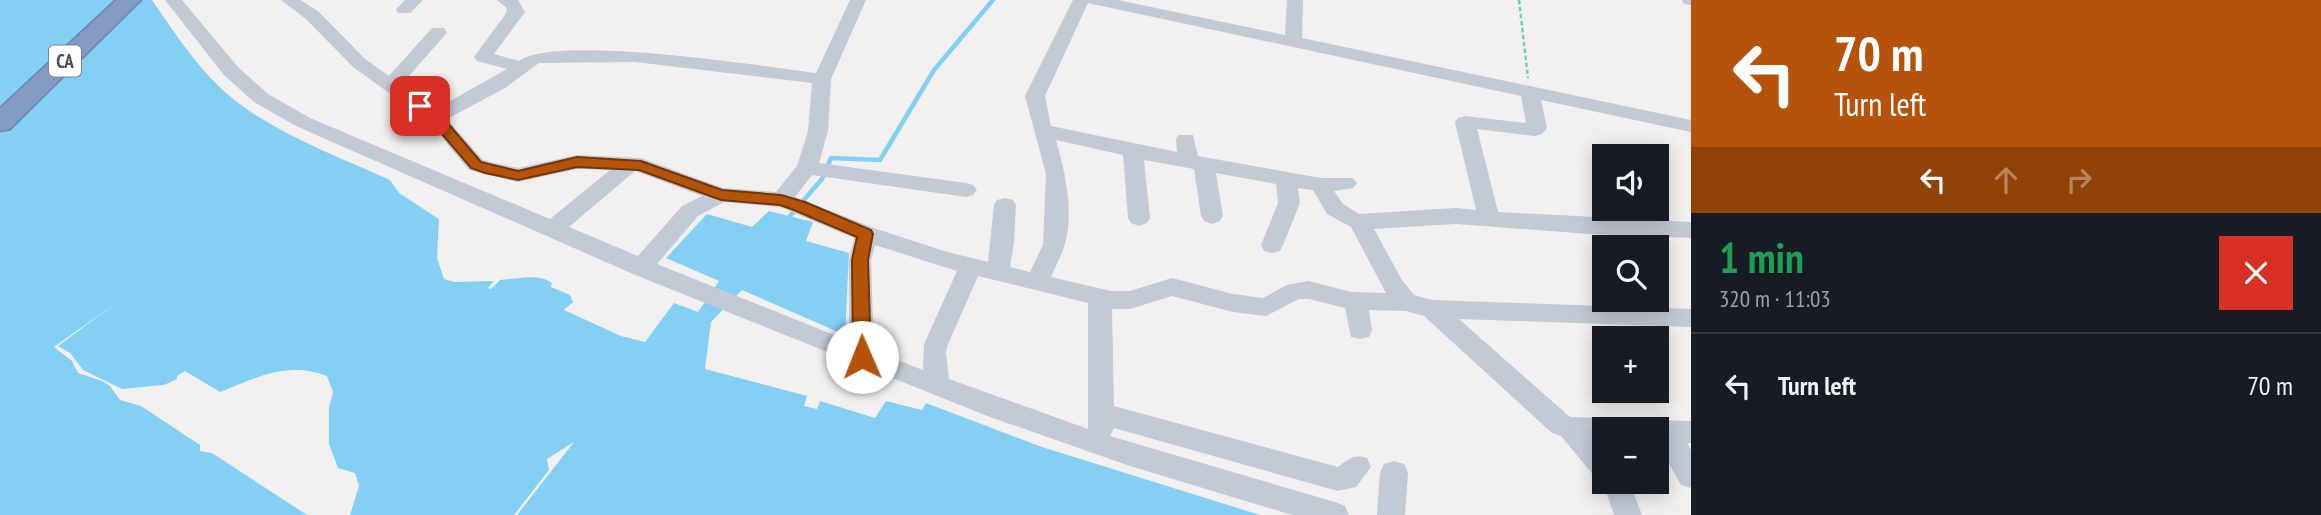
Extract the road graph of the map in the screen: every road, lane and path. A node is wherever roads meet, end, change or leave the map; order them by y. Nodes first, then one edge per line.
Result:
1 (112, 0) edge
2 (129, 0) edge
3 (173, 0) edge
4 (289, 0) edge
5 (503, 0) edge
6 (858, 0) edge
7 (1081, 0) edge
8 (1094, 0) edge
9 (1296, 0) edge
10 (1518, 0) edge
11 (438, 32) dead end
12 (1293, 42) junction
13 (520, 67) junction
14 (822, 79) junction
15 (391, 85) junction
16 (1530, 92) junction
17 (0, 104) edge
18 (435, 117) junction
19 (0, 123) edge
20 (1691, 126) edge
21 (1044, 131) junction
22 (1186, 139) dead end
23 (1133, 151) junction
24 (1196, 162) junction
25 (628, 166) junction
26 (807, 168) junction
27 (658, 172) joint
28 (1286, 179) junction
29 (1346, 183) dead end
30 (1321, 186) junction
31 (966, 190) dead end
32 (721, 195) junction
33 (781, 200) junction
34 (1005, 205) dead end
35 (1212, 216) dead end
36 (1139, 218) dead end
37 (1489, 218) junction
38 (1359, 222) junction
39 (552, 230) junction
40 (866, 234) junction
41 (1688, 235) edge
42 (1272, 245) dead end
43 (970, 267) junction
44 (641, 268) junction
45 (997, 272) junction
46 (1037, 281) junction
47 (1100, 297) junction
48 (1356, 302) junction
49 (1406, 302) junction
50 (1432, 309) junction
51 (1691, 318) edge
52 (1360, 331) dead end
53 (862, 357) junction
54 (937, 384) junction
55 (1101, 413) junction
56 (1570, 428) junction
57 (1592, 429) edge
58 (1671, 431) edge
59 (1102, 445) junction
60 (1592, 453) edge
61 (1295, 467) junction
62 (1357, 467) dead end
63 (1394, 473) dead end
64 (1691, 476) edge
65 (1620, 494) edge
66 (1293, 502) junction
67 (1335, 515) edge
68 (1391, 515) edge
69 (1629, 515) edge

1 - 17 highway, CA
2 - 19 highway, CA
3 - 39 street
4 - 15 street
5 - 13 street
6 - 14 street
7 - 21 street
8 - 12 street
9 - 12 street
10 - 16 path
11 - 15 street
12 - 16 street
13 - 14 street
13 - 18 street
14 - 26 street
15 - 18 street
16 - 20 street
16 - 37 street
18 - 25 street
21 - 23 street
21 - 46 street
22 - 24 street
23 - 24 street
23 - 36 street
24 - 28 street
24 - 35 street
25 - 27 street
25 - 39 street
26 - 31 street
26 - 33 street
27 - 32 street
28 - 30 street
28 - 42 street
29 - 30 street
30 - 38 street
32 - 33 street
32 - 44 street
33 - 40 street
34 - 45 street
37 - 38 street
37 - 41 street
38 - 49 street
39 - 44 street
40 - 43 street
40 - 53 street
43 - 45 street
43 - 54 street
44 - 53 street
45 - 46 street
46 - 47 street
47 - 48 street
47 - 55 street
48 - 49 street
48 - 52 street
49 - 50 street
50 - 51 street
50 - 56 street
53 - 54 street
54 - 59 street
55 - 59 street
55 - 61 street
56 - 57 street
56 - 60 street
58 - 64 street
59 - 66 street
61 - 62 street
61 - 66 street
63 - 68 street
65 - 69 street
66 - 67 street

